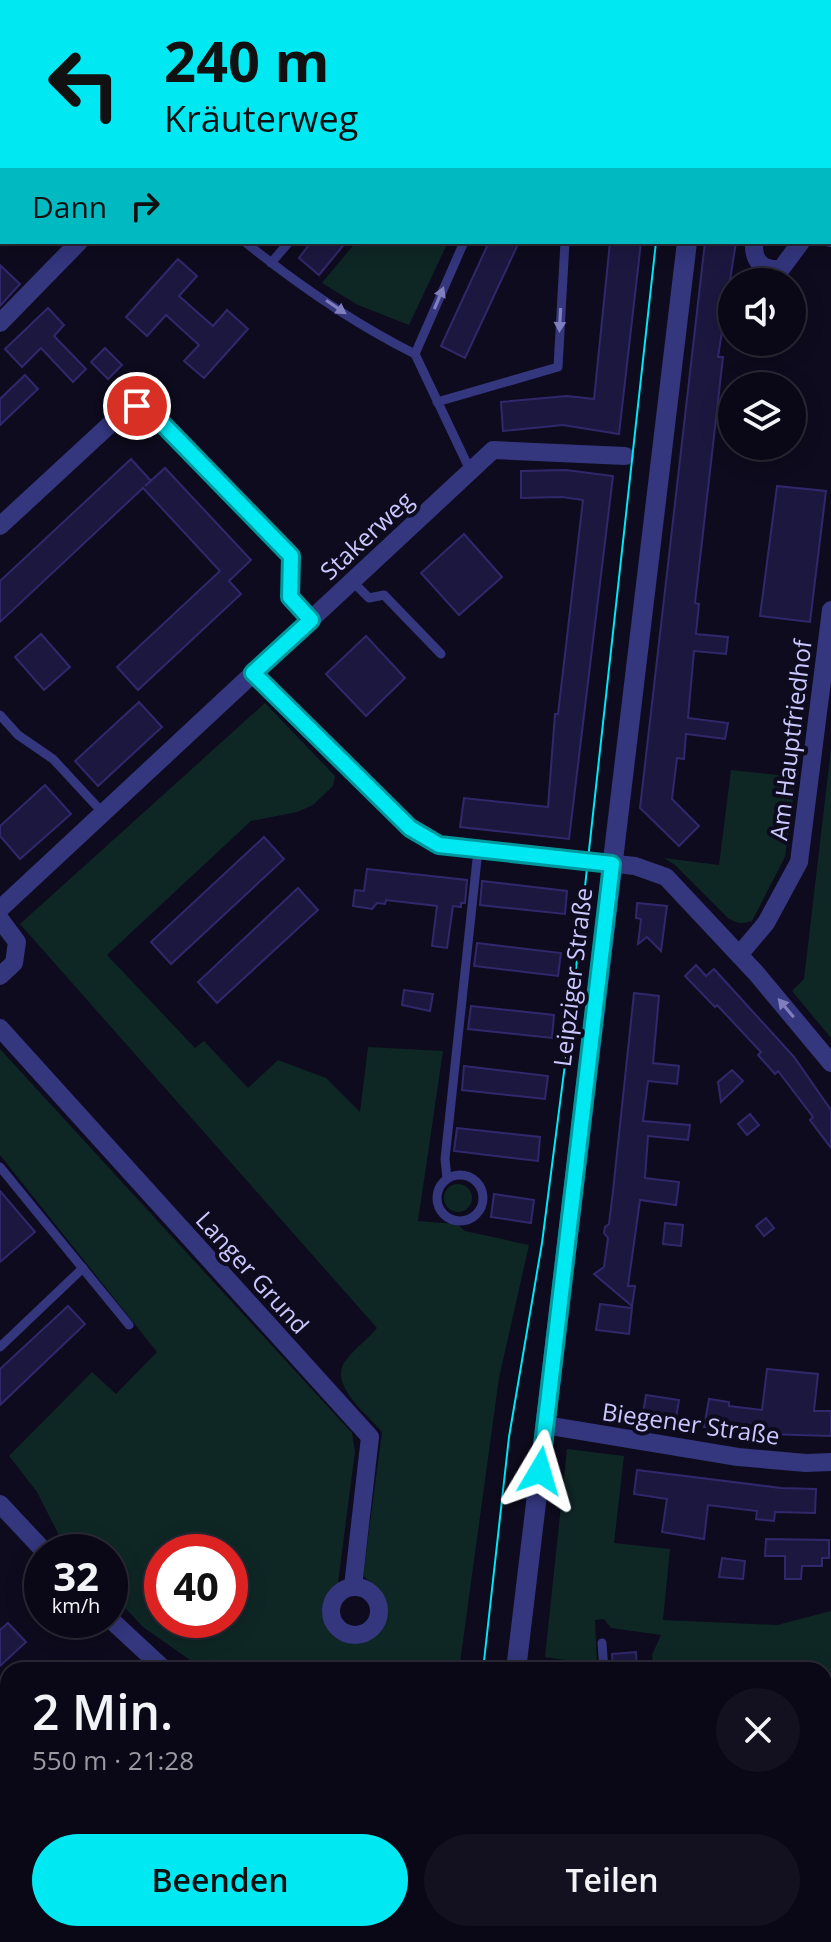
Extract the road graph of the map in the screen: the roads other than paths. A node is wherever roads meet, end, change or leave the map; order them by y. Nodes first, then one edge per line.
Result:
1 (77, 244) edge
2 (247, 244) edge
3 (287, 244) edge
4 (463, 244) edge
5 (565, 244) edge
6 (687, 244) edge
7 (754, 244) edge
8 (800, 244) edge
9 (271, 263) junction
10 (0, 323) edge
11 (415, 354) junction
12 (437, 402) junction
13 (625, 456) dead end
14 (471, 471) junction
15 (0, 526) edge
16 (352, 581) junction
17 (831, 610) edge
18 (311, 620) junction
19 (441, 654) dead end
20 (253, 673) junction
21 (0, 715) edge
22 (103, 813) junction
23 (478, 850) junction
24 (612, 864) junction
25 (0, 909) edge
26 (0, 919) edge
27 (739, 955) junction
28 (0, 976) edge
29 (0, 1028) edge
30 (831, 1063) edge
31 (0, 1167) edge
32 (447, 1178) junction
33 (83, 1268) junction
34 (129, 1325) dead end
35 (0, 1347) edge
36 (545, 1425) junction
37 (831, 1462) edge
38 (4, 1517) edge
39 (24, 1534) edge
40 (353, 1586) dead end
41 (128, 1636) edge
42 (602, 1643) dead end
43 (156, 1662) edge
44 (517, 1662) edge
45 (603, 1662) edge

1 - 10 street
2 - 9 lane
3 - 9 lane
11 -> 4 lane
5 -> 12 lane
6 - 24 street, Leipziger Straße
7 - 8 street
9 -> 11 lane
11 - 12 lane
12 - 14 lane
13 - 14 street, Stakerweg
14 - 16 street, Stakerweg
15 - 18 street
16 - 18 street, Stakerweg
16 - 19 lane
17 - 27 street, Am Hauptfriedhof
18 - 20 street, Stakerweg
20 - 22 street, Stakerweg
20 - 23 street
21 - 22 lane
22 - 25 street, Stakerweg
23 - 24 street
23 - 32 lane
24 - 27 street
24 - 36 street, Leipziger Straße
26 - 28 street
30 -> 27 street
29 - 40 street, Langer Grund
31 - 33 lane
32 - 32 lane
33 - 34 lane
33 - 35 lane
36 - 37 street, Biegener Straße
36 - 44 street, Leipziger Straße
38 - 39 street
41 - 43 street
42 - 45 lane

